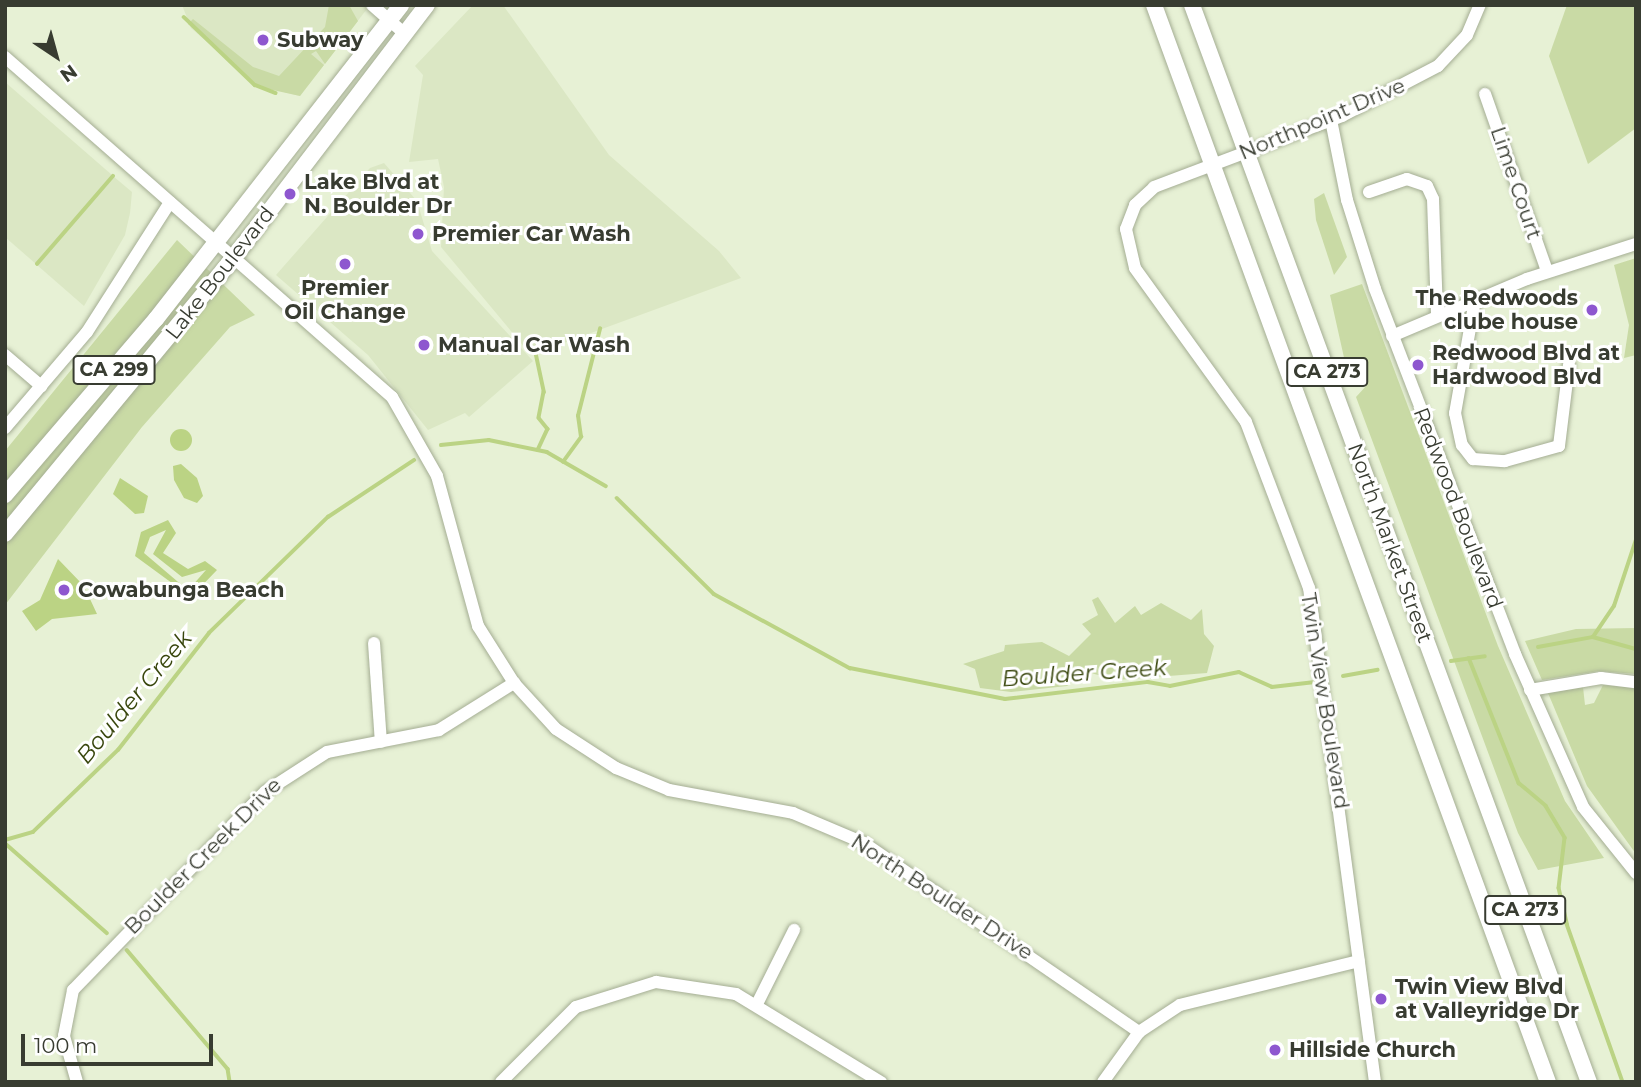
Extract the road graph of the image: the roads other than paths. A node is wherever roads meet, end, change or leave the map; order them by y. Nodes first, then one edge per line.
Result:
1 (372, 5) edge
2 (401, 5) edge
3 (427, 5) edge
4 (1154, 5) edge
5 (1192, 5) edge
6 (1480, 5) edge
7 (390, 21) junction
8 (405, 34) junction
9 (5, 57) edge
10 (1485, 94) dead end
11 (1331, 120) junction
12 (1247, 151) junction
13 (1212, 166) junction
14 (1369, 192) dead end
15 (170, 202) junction
16 (219, 242) junction
17 (1636, 244) edge
18 (235, 256) junction
19 (1547, 271) junction
20 (1475, 300) junction
21 (1437, 316) junction
22 (1392, 336) junction
23 (5, 355) edge
24 (1569, 365) dead end
25 (41, 386) junction
26 (5, 428) edge
27 (5, 495) edge
28 (5, 534) edge
29 (374, 643) dead end
30 (1636, 682) edge
31 (514, 683) junction
32 (1530, 690) junction
33 (381, 742) junction
34 (1636, 873) edge
35 (794, 930) dead end
36 (1359, 961) junction
37 (757, 1004) junction
38 (1139, 1032) junction
39 (77, 1082) edge
40 (501, 1082) edge
41 (881, 1082) edge
42 (1103, 1082) edge
43 (1375, 1082) edge
44 (1548, 1082) edge
45 (1588, 1082) edge

1 - 7 street
2 - 7 main road, Lake Boulevard / CA 299
3 - 8 main road, Lake Boulevard / CA 299
4 - 13 main road, North Market Street / CA 273
5 - 12 main road, North Market Street / CA 273
6 - 11 street, Northpoint Drive
7 - 8 street
7 - 16 main road, Lake Boulevard / CA 299
8 - 18 main road, Lake Boulevard / CA 299
9 - 15 street, North Boulder Drive
10 - 19 street, Lime Court
11 - 12 street, Northpoint Drive
11 - 22 street, Redwood Boulevard
12 - 13 street, Northpoint Drive
12 - 45 main road, North Market Street / CA 273
13 - 36 street, Twin View Boulevard
13 - 44 main road, North Market Street / CA 273
14 - 21 street
15 - 16 street, North Boulder Drive
15 - 25 street
16 - 18 street, North Boulder Drive
16 - 27 main road, Lake Boulevard / CA 299
17 - 19 street
18 - 28 main road, Lake Boulevard / CA 299
18 - 31 street, North Boulder Drive
19 - 20 street
20 - 21 street
20 - 24 street
21 - 22 street
22 - 32 street, Redwood Boulevard
23 - 25 street
25 - 26 street
29 - 33 street
30 - 32 street
31 - 33 street, Boulder Creek Drive
31 - 38 street, North Boulder Drive
32 - 34 street, Redwood Boulevard
33 - 39 street, Boulder Creek Drive
35 - 37 street
36 - 38 street
36 - 43 street, Twin View Boulevard
37 - 40 street
37 - 41 street
38 - 42 street

